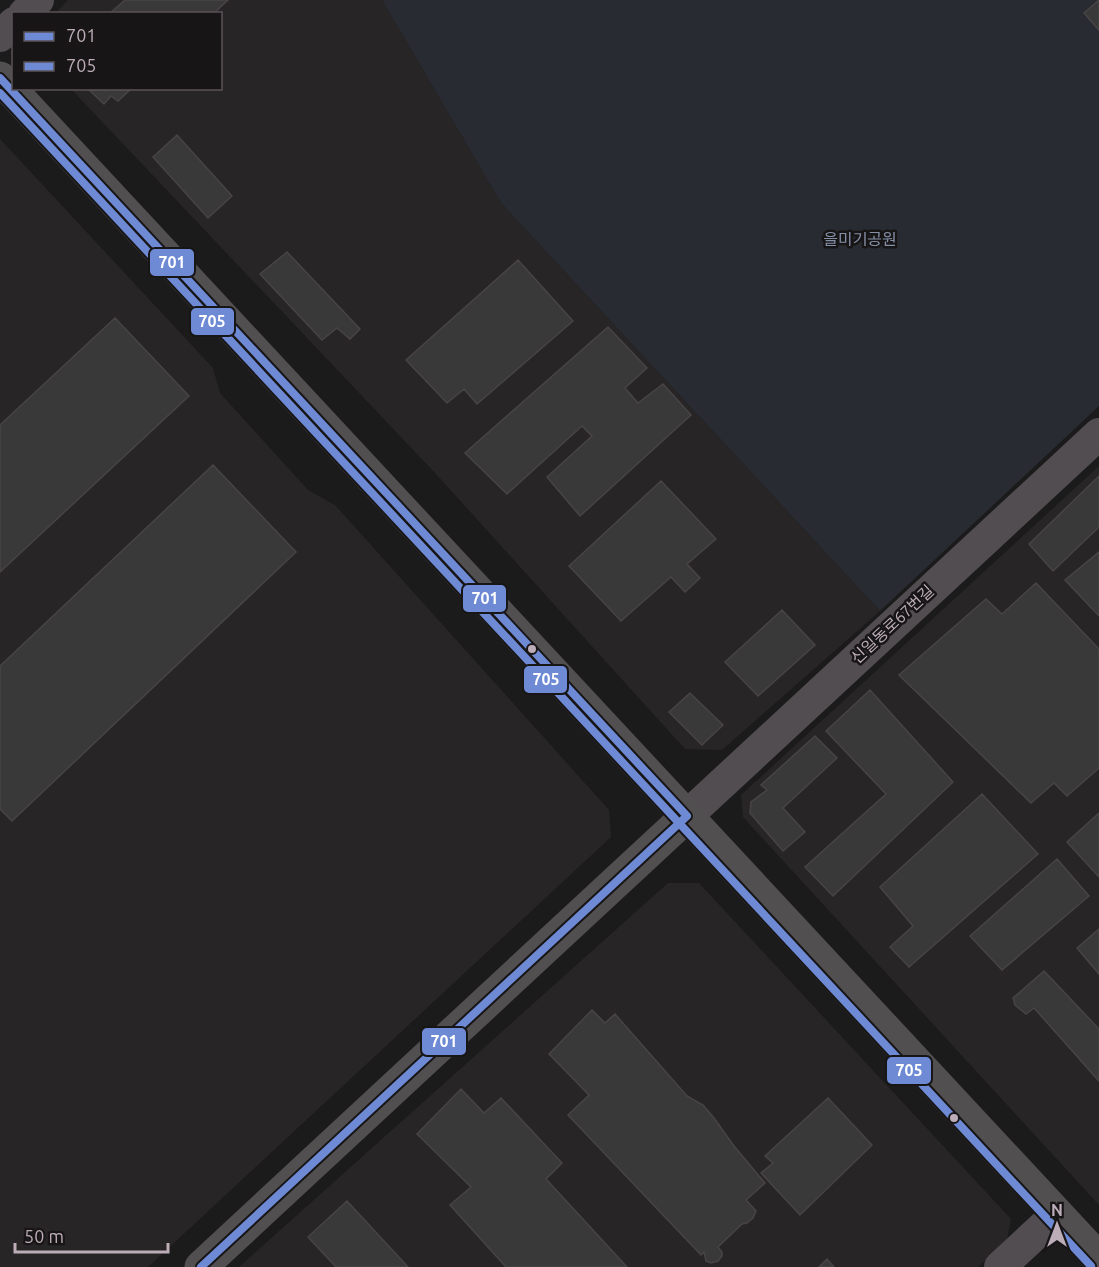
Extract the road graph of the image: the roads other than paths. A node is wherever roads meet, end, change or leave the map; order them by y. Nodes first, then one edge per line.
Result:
1 (38, 0) edge
2 (26, 12) edge
3 (12, 25) edge
4 (0, 36) edge
5 (0, 78) edge
6 (1099, 434) edge
7 (687, 816) junction
8 (1057, 1214) junction
9 (1099, 1258) edge
10 (201, 1267) edge
11 (1000, 1267) edge

1 - 2 street
3 - 4 street
5 - 7 main road
6 - 7 street, 신일동로67번길
7 - 8 main road
7 - 10 main road
8 - 9 main road
8 - 11 street

